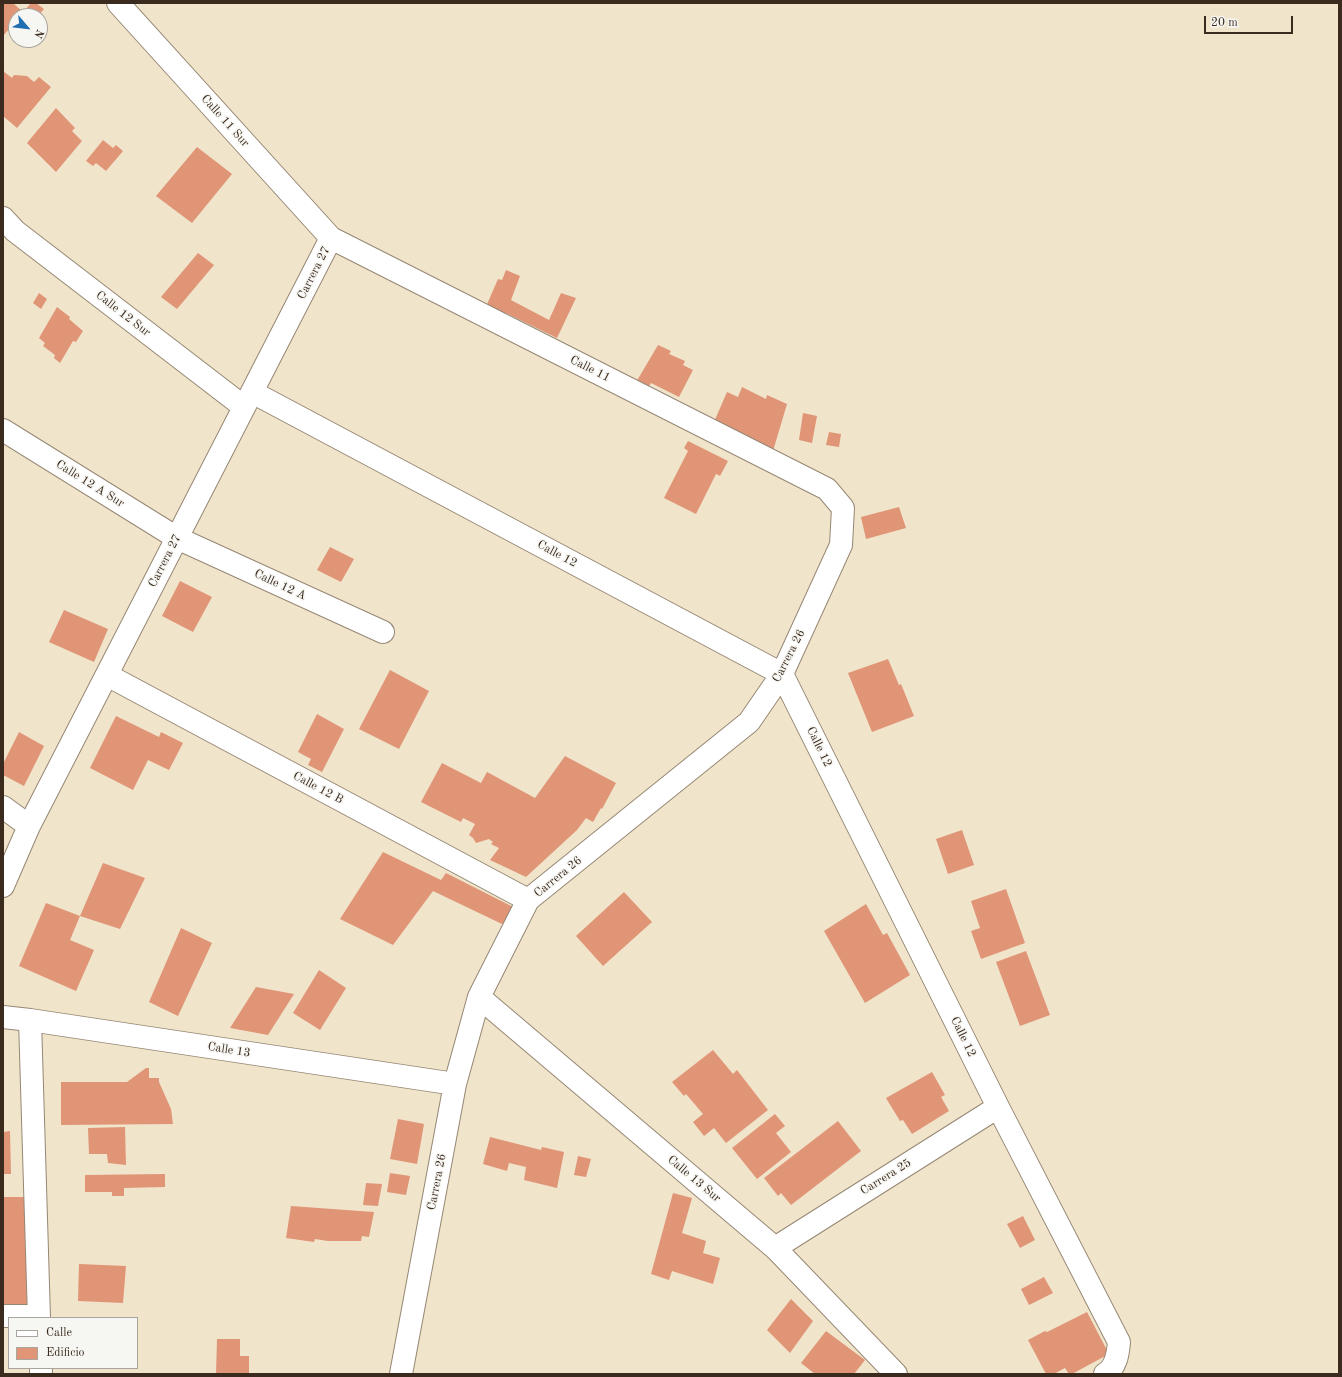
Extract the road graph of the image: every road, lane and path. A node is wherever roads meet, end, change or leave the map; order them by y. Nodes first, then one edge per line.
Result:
1 (118, 3) edge
2 (3, 218) edge
3 (331, 238) junction
4 (248, 400) junction
5 (3, 430) edge
6 (843, 508) joint
7 (177, 538) junction
8 (383, 632) dead end
9 (782, 674) junction
10 (107, 675) junction
11 (3, 807) edge
12 (29, 826) junction
13 (3, 886) edge
14 (528, 900) junction
15 (480, 997) junction
16 (3, 1017) edge
17 (30, 1020) junction
18 (455, 1084) junction
19 (998, 1107) junction
20 (775, 1248) junction
21 (3, 1316) edge
22 (39, 1317) edge
23 (401, 1374) edge
24 (896, 1374) edge
25 (1105, 1374) edge

1 - 3 street, Calle 11 Sur
2 - 4 street, Calle 12 Sur
3 - 4 street, Carrera 27
3 - 6 street, Calle 11
4 - 7 street, Carrera 27
4 - 9 street, Calle 12
5 - 7 street, Calle 12 A Sur
6 - 9 street, Carrera 26
7 - 8 street, Calle 12 A
7 - 10 street, Carrera 27
9 - 14 street, Carrera 26
9 - 19 street, Calle 12
10 - 12 street, Carrera 27
10 - 14 street, Calle 12 B
11 - 12 street
12 - 13 street, Carrera 27
14 - 15 street, Carrera 26
15 - 18 street, Carrera 26
15 - 20 street, Calle 13 Sur
16 - 17 street, Calle 13
17 - 18 street, Calle 13
17 - 22 street
18 - 23 street, Carrera 26
19 - 20 street, Carrera 25
19 - 25 street, Calle 12
20 - 24 street, Calle 13 Sur
21 - 22 street

